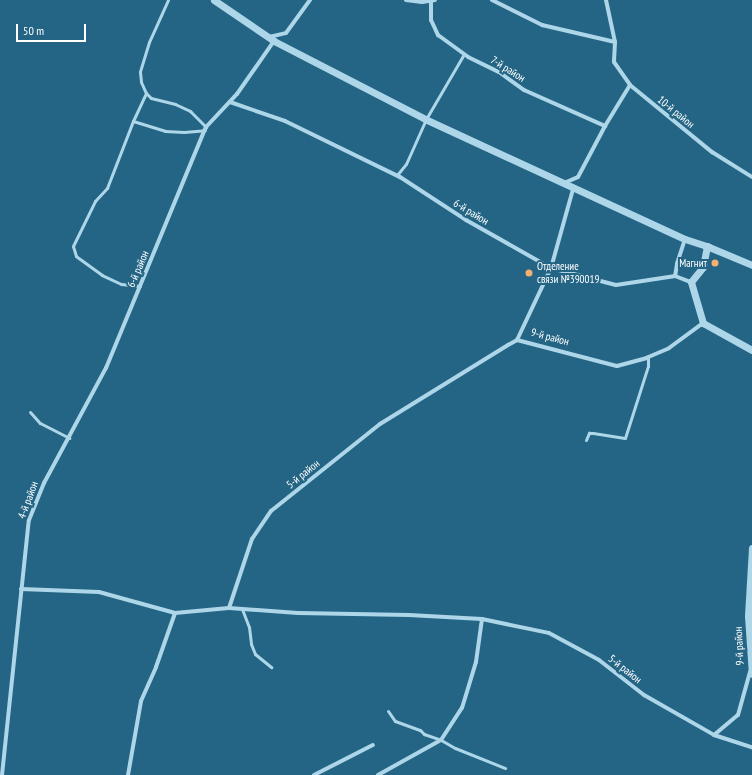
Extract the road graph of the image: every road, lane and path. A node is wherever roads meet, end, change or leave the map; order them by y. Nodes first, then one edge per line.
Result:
1 (168, 0) edge
2 (214, 0) edge
3 (310, 0) edge
4 (406, 0) edge
5 (433, 0) edge
6 (492, 0) edge
7 (606, 0) edge
8 (271, 39) junction
9 (615, 42) junction
10 (464, 54) junction
11 (630, 85) junction
12 (146, 93) junction
13 (230, 102) junction
14 (426, 119) junction
15 (133, 121) junction
16 (605, 126) junction
17 (205, 129) junction
18 (397, 176) junction
19 (752, 177) edge
20 (562, 184) junction
21 (573, 189) junction
22 (685, 239) junction
23 (707, 246) junction
24 (752, 265) edge
25 (551, 268) junction
26 (675, 276) junction
27 (691, 282) junction
28 (141, 286) junction
29 (703, 323) junction
30 (517, 340) junction
31 (752, 350) edge
32 (648, 356) junction
33 (434, 390) joint
34 (30, 412) dead end
35 (69, 438) junction
36 (586, 440) dead end
37 (64, 446) joint
38 (752, 548) edge
39 (21, 589) junction
40 (229, 608) junction
41 (242, 609) junction
42 (175, 613) junction
43 (750, 614) edge
44 (482, 619) junction
45 (271, 668) dead end
46 (752, 672) edge
47 (388, 711) dead end
48 (714, 735) junction
49 (441, 740) junction
50 (373, 745) dead end
51 (752, 747) edge
52 (505, 768) dead end
53 (2, 775) edge
54 (128, 775) edge
55 (314, 775) edge
56 (378, 775) edge

1 - 12 lane
2 - 8 street
3 - 8 street
4 - 5 street, 7-й район
5 - 10 street, 7-й район
6 - 9 street
7 - 9 street, 10-й район
8 - 13 street, 6-й район
8 - 14 street
9 - 11 street, 10-й район
10 - 14 lane
10 - 16 street, 7-й район
11 - 16 street
11 - 19 street, 10-й район
12 - 15 lane
12 - 17 lane
13 - 17 street, 6-й район
13 - 18 street, 6-й район
14 - 18 lane
14 - 20 street
15 - 17 lane
15 - 28 lane
16 - 20 street
17 - 28 street, 6-й район
18 - 25 street, 6-й район
20 - 21 street
21 - 22 street
21 - 25 street
22 - 23 street
22 - 26 street
23 - 24 street
23 - 27 street
25 - 26 street, 6-й район
25 - 30 street
26 - 27 street
27 - 29 street
28 - 35 street, 6-й район
29 - 31 street
29 - 32 street, 9-й район
30 - 32 street, 9-й район
30 - 33 street, 9-й район
32 - 36 lane
33 - 40 street, 5-й район
34 - 35 lane
35 - 37 street, 6-й район
37 - 39 street, 4-й район
38 - 43 street, 9-й район
39 - 42 street, 5-й район
39 - 53 street, 4-й район
40 - 41 street, 5-й район
40 - 42 street, 5-й район
41 - 44 street, 5-й район
41 - 45 lane
42 - 54 street
43 - 46 street, 9-й район
44 - 48 street, 5-й район
44 - 49 street
46 - 48 street
47 - 49 lane
48 - 51 street, 5-й район
49 - 52 lane
49 - 56 street
50 - 55 street

